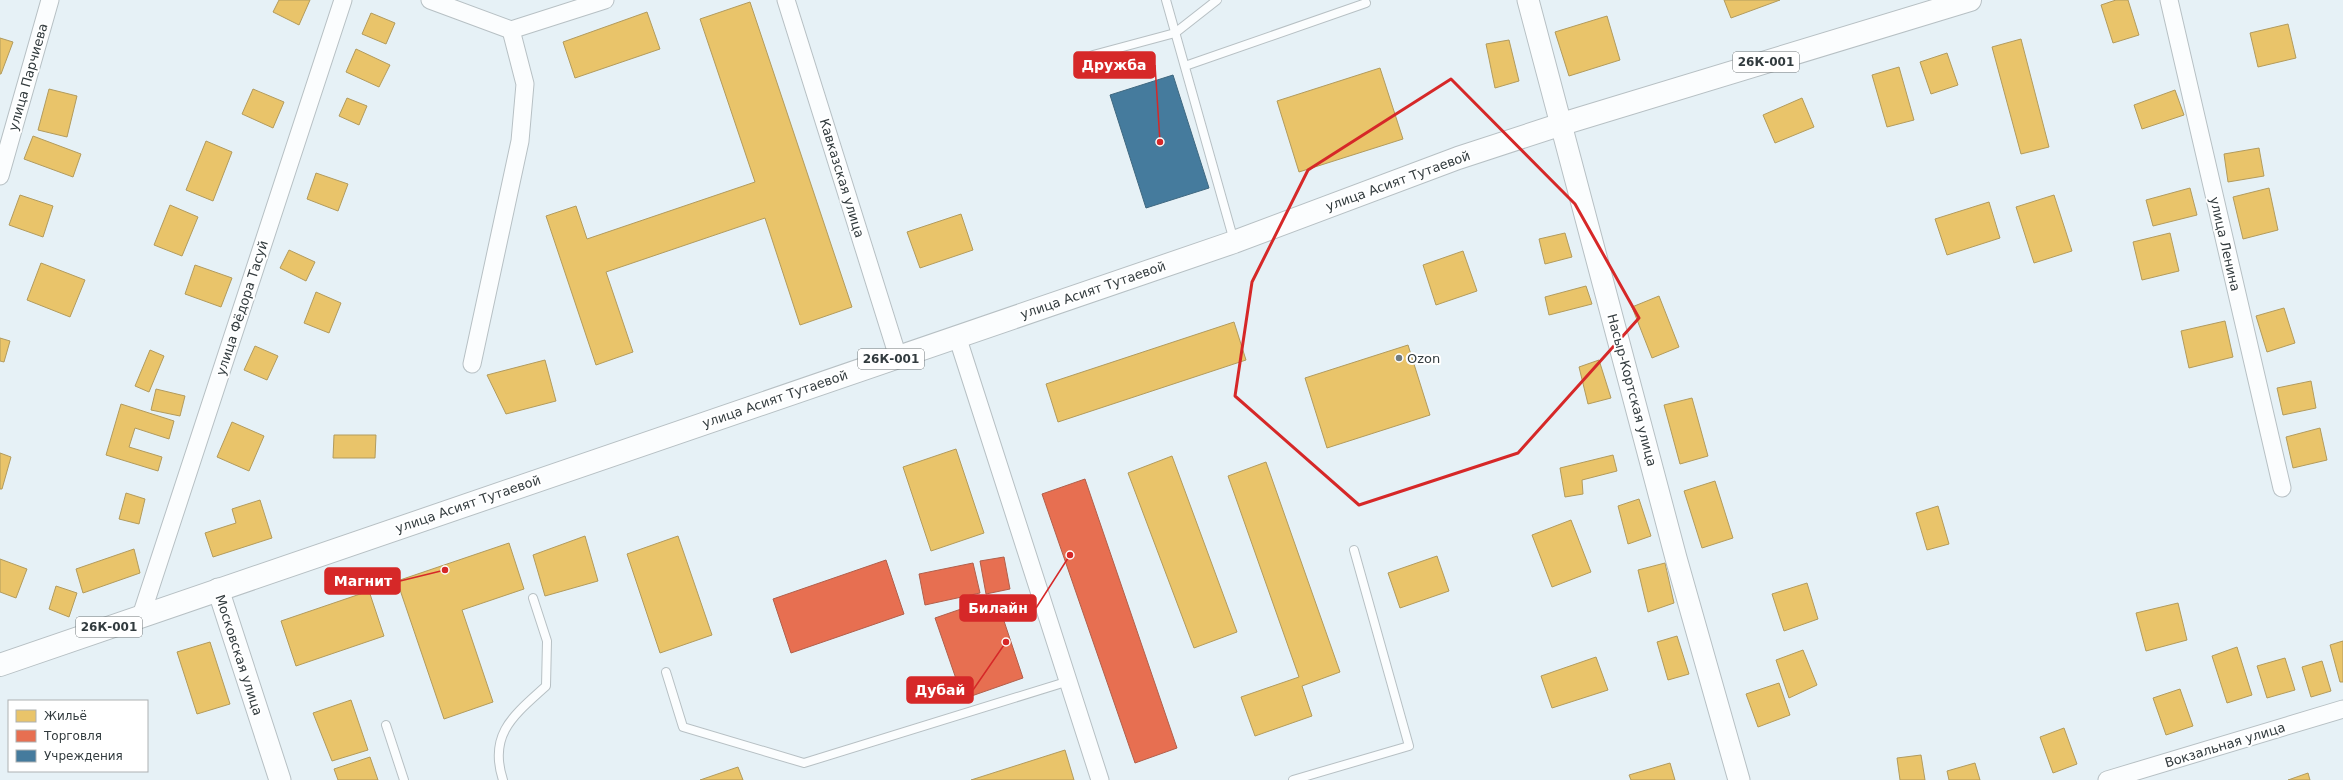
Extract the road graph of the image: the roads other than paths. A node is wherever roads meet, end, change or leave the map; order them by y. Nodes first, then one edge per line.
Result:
1 (50, 0) edge
2 (343, 0) edge
3 (430, 0) edge
4 (605, 0) edge
5 (786, 0) edge
6 (1166, 0) edge
7 (1217, 0) edge
8 (1528, 0) edge
9 (1970, 0) edge
10 (2169, 0) edge
11 (1366, 3) dead end
12 (511, 30) junction
13 (1175, 33) junction
14 (1093, 55) dead end
15 (1185, 66) junction
16 (1562, 124) junction
17 (0, 176) edge
18 (1234, 242) junction
19 (957, 336) junction
20 (898, 357) junction
21 (472, 364) dead end
22 (2282, 488) dead end
23 (1354, 550) dead end
24 (218, 589) junction
25 (533, 598) dead end
26 (141, 616) junction
27 (0, 665) edge
28 (666, 672) dead end
29 (1069, 681) junction
30 (2343, 710) edge
31 (386, 725) dead end
32 (280, 780) edge
33 (404, 780) edge
34 (503, 780) edge
35 (1100, 780) edge
36 (1293, 780) edge
37 (1739, 780) edge
38 (2107, 780) edge

1 - 17 street, улица Парчиева
2 - 26 street, улица Фёдора Тасуй
3 - 12 street
4 - 12 street
5 - 20 street, Кавказская улица
6 - 13 lane
7 - 13 lane
8 - 16 street, Насыр-Кортская улица
9 - 16 main road, улица Асият Тутаевой / 26К-001
10 - 22 street, улица Ленина
11 - 15 lane
12 - 21 street
13 - 14 lane
13 - 15 lane
15 - 18 lane
16 - 18 main road, улица Асият Тутаевой / 26К-001
16 - 37 street, Насыр-Кортская улица
18 - 19 main road, улица Асият Тутаевой / 26К-001
19 - 20 main road, улица Асият Тутаевой / 26К-001
19 - 29 street
20 - 24 main road, улица Асият Тутаевой / 26К-001
23 - 36 lane
24 - 26 main road, Московская улица / 26К-001
24 - 32 street, Московская улица
25 - 34 lane
26 - 27 main road, Московская улица / 26К-001
28 - 29 lane
29 - 35 street
30 - 38 street, Вокзальная улица
31 - 33 lane

